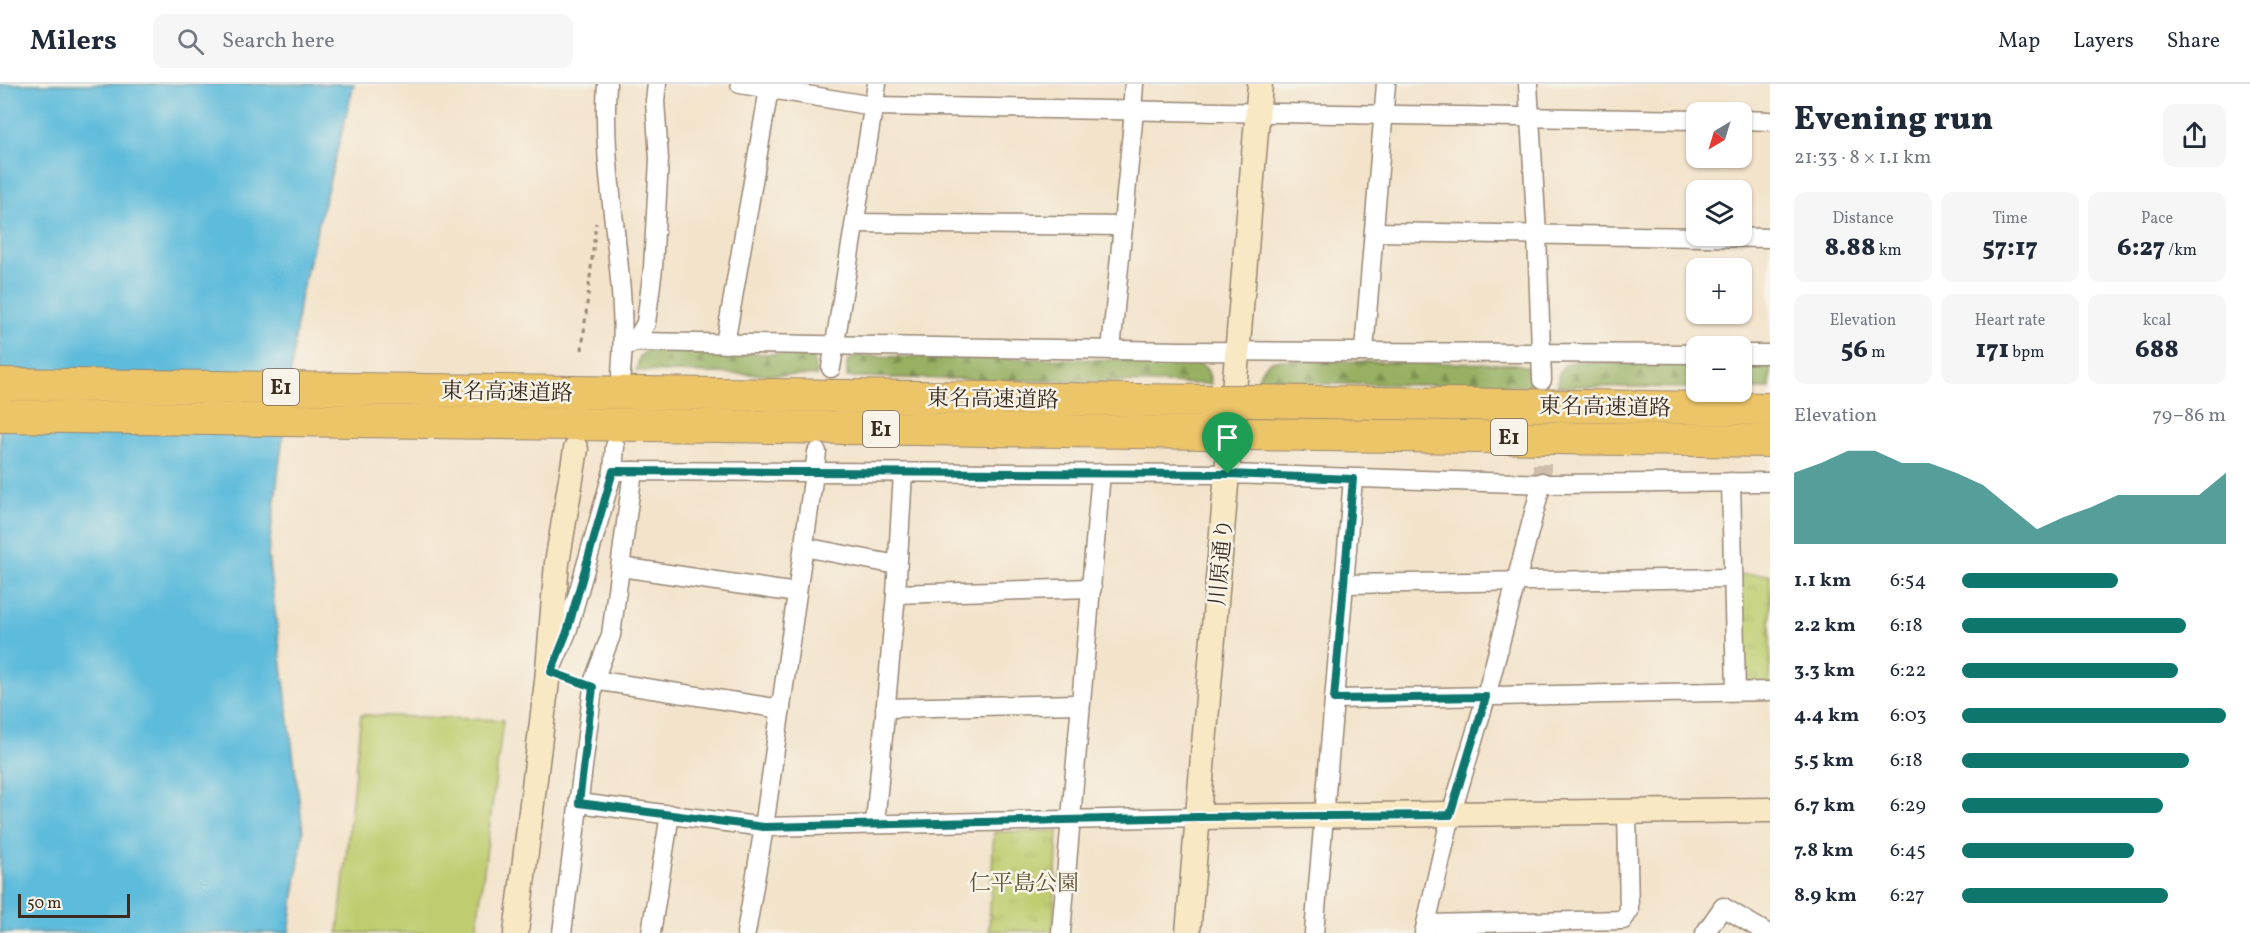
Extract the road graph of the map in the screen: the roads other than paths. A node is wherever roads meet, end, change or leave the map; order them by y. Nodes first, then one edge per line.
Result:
1 (607, 84) edge
2 (657, 84) edge
3 (740, 84) edge
4 (877, 84) edge
5 (1134, 84) edge
6 (1260, 84) edge
7 (1386, 84) edge
8 (1528, 84) edge
9 (769, 89) junction
10 (873, 106) junction
11 (1133, 111) junction
12 (1258, 114) junction
13 (1384, 115) junction
14 (1529, 117) junction
15 (1686, 120) edge
16 (1752, 120) edge
17 (1770, 121) edge
18 (855, 223) junction
19 (1123, 226) junction
20 (1374, 232) junction
21 (1537, 234) junction
22 (1770, 238) edge
23 (629, 344) junction
24 (725, 344) junction
25 (835, 345) junction
26 (1111, 350) junction
27 (1238, 351) junction
28 (1364, 351) junction
29 (1541, 353) junction
30 (1686, 354) edge
31 (1752, 354) edge
32 (1770, 354) edge
33 (831, 368) dead end
34 (621, 374) dead end
35 (1542, 380) tunnel mouth
36 (0, 384) edge
37 (1770, 409) edge
38 (0, 416) edge
39 (1770, 441) edge
40 (615, 446) dead end
41 (576, 449) dead end
42 (817, 452) dead end
43 (613, 471) junction
44 (633, 471) junction
45 (814, 472) junction
46 (903, 473) junction
47 (1101, 473) junction
48 (1228, 474) junction
49 (1353, 479) junction
50 (1542, 482) junction
51 (1731, 482) junction
52 (1770, 482) edge
53 (804, 547) junction
54 (897, 565) junction
55 (621, 567) junction
56 (1732, 578) junction
57 (1516, 580) junction
58 (1346, 584) junction
59 (1092, 588) junction
60 (797, 593) junction
61 (896, 594) junction
62 (594, 680) junction
63 (547, 681) junction
64 (1736, 691) junction
65 (1770, 691) edge
66 (1486, 697) junction
67 (1334, 699) junction
68 (1079, 704) junction
69 (885, 708) junction
70 (781, 709) junction
71 (579, 803) junction
72 (1770, 810) edge
73 (1627, 812) junction
74 (670, 814) junction
75 (1450, 815) junction
76 (1197, 817) junction
77 (1325, 817) junction
78 (1071, 820) junction
79 (874, 825) junction
80 (764, 827) junction
81 (1533, 928) edge
82 (1425, 929) edge
83 (516, 933) edge
84 (562, 933) edge
85 (651, 933) edge
86 (746, 933) edge
87 (1061, 933) edge
88 (1188, 933) edge
89 (1314, 933) edge
90 (1706, 933) edge
91 (1767, 933) edge

1 - 23 street
2 - 23 street
3 - 9 street
4 - 10 street
5 - 11 street
6 - 12 street, 川原通り
7 - 13 street
8 - 14 street
9 - 10 street
9 - 24 street
10 - 11 street
10 - 18 street
11 - 12 street
11 - 19 street
12 - 13 street
12 - 27 street, 川原通り
13 - 14 street
13 - 20 street
14 - 15 street
14 - 21 street
16 - 17 street
18 - 19 street
18 - 25 street
19 - 26 street
20 - 21 street
20 - 28 street
21 - 22 street
21 - 29 street
23 - 24 street
23 - 34 street
24 - 25 street
25 - 26 street
25 - 33 street
26 - 27 street
27 - 28 street
27 - 48 street, 川原通り
28 - 29 street
29 - 30 street
29 - 35 street
31 - 32 street
36 - 37 highway, 東名高速道路 / E1, bridge
38 - 39 highway, 東名高速道路 / E1, bridge
40 - 43 street
41 - 63 street
42 - 45 street
43 - 44 street
43 - 63 street
44 - 45 street
44 - 55 street
45 - 46 street
45 - 53 street
46 - 47 street
46 - 54 street
47 - 48 street
47 - 59 street
48 - 49 street
48 - 76 street, 川原通り
49 - 50 street
49 - 58 street
50 - 51 street
50 - 57 street
51 - 52 street
51 - 56 street
53 - 54 street
53 - 60 street
54 - 61 street
55 - 60 street
55 - 62 street
56 - 57 street
56 - 64 street
57 - 58 street
57 - 66 street
58 - 67 street
59 - 61 street
59 - 68 street
60 - 70 street
61 - 69 street
62 - 70 street
62 - 71 street
63 - 83 street
64 - 65 street
64 - 66 street
66 - 67 street
66 - 75 street
67 - 77 street
68 - 69 street
68 - 78 street
69 - 79 street
70 - 80 street
71 - 74 street
71 - 84 street
72 - 73 street
73 - 75 street
73 - 81 street
74 - 80 street
74 - 85 street
75 - 77 street
75 - 82 street
76 - 77 street
76 - 78 street
76 - 88 street, 川原通り
77 - 89 street
78 - 79 street
78 - 87 street
79 - 80 street
80 - 86 street
81 - 82 street
90 - 91 street

